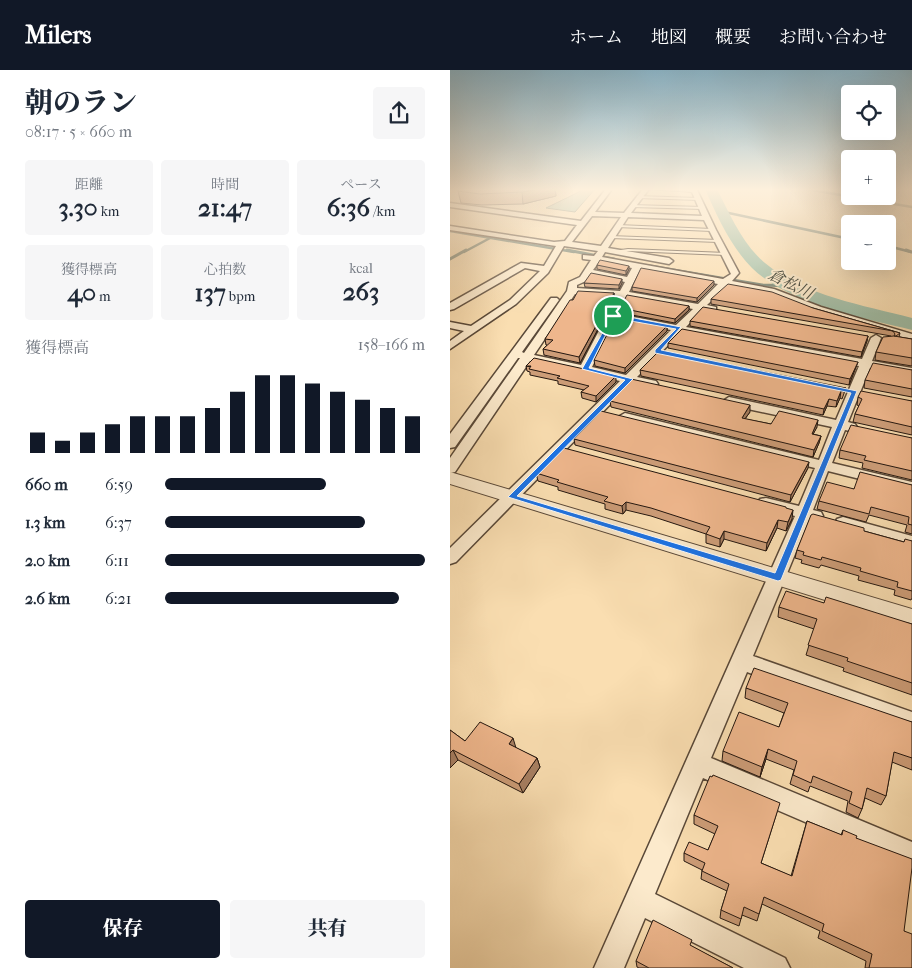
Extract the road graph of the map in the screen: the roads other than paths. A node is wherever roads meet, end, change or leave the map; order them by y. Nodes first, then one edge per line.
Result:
1 (470, 231) edge
2 (567, 231) edge
3 (573, 231) edge
4 (606, 231) edge
5 (615, 231) edge
6 (712, 231) edge
7 (611, 237) junction
8 (718, 241) junction
9 (561, 244) junction
10 (591, 247) junction
11 (602, 249) junction
12 (616, 251) junction
13 (726, 254) junction
14 (584, 257) junction
15 (596, 259) junction
16 (680, 263) dead end
17 (637, 267) junction
18 (541, 268) junction
19 (585, 275) junction
20 (729, 276) junction
21 (630, 280) junction
22 (564, 282) joint
23 (572, 291) junction
24 (624, 294) junction
25 (450, 307) edge
26 (700, 307) junction
27 (720, 311) edge
28 (613, 316) junction
29 (450, 325) edge
30 (680, 328) junction
31 (470, 329) junction
32 (912, 336) edge
33 (456, 337) edge
34 (912, 344) edge
35 (450, 346) edge
36 (515, 354) junction
37 (528, 357) junction
38 (866, 363) junction
39 (585, 369) junction
40 (912, 372) edge
41 (630, 379) junction
42 (668, 387) edge
43 (716, 398) edge
44 (598, 410) junction
45 (849, 427) junction
46 (450, 444) edge
47 (561, 448) junction
48 (580, 453) edge
49 (824, 465) junction
50 (450, 469) edge
51 (450, 478) edge
52 (912, 486) edge
53 (512, 497) junction
54 (748, 498) edge
55 (804, 513) junction
56 (912, 542) edge
57 (450, 558) edge
58 (778, 578) junction
59 (912, 618) edge
60 (742, 661) junction
61 (912, 722) edge
62 (697, 764) junction
63 (912, 855) edge
64 (638, 900) junction
65 (609, 968) edge
66 (775, 968) edge

1 - 9 street
2 - 9 street
3 - 9 street
4 - 10 street
5 - 7 street
6 - 8 street
7 - 8 lane
7 - 11 street
8 - 13 street
9 - 10 street
9 - 18 street
9 - 31 street
10 - 11 street
10 - 14 street
11 - 12 street
11 - 15 street
12 - 13 lane
12 - 16 street
13 - 20 street
14 - 15 street
14 - 22 street
15 - 17 street
15 - 19 street
17 - 20 street
17 - 21 street
18 - 25 street
18 - 31 street
19 - 21 street
19 - 22 street
19 - 23 street
20 - 26 street
20 - 32 street
21 - 24 street
23 - 24 street
23 - 36 street
23 - 37 street
24 - 26 street
24 - 28 street
26 - 27 street
26 - 30 street
28 - 30 street
28 - 39 street
29 - 31 street
30 - 38 street
30 - 41 street
31 - 33 street
33 - 35 street
34 - 38 street
36 - 37 street
36 - 46 street
37 - 39 street
37 - 50 street
38 - 40 street
38 - 45 street
39 - 41 street
41 - 42 street
41 - 44 street
43 - 45 street
44 - 47 street
44 - 49 street
45 - 49 street
47 - 48 street
47 - 53 street
49 - 52 street
49 - 55 street
51 - 53 street
53 - 57 street
53 - 58 street
54 - 55 street
55 - 56 street
55 - 58 street
58 - 59 street
58 - 60 street
60 - 61 street
60 - 62 street
62 - 63 street
62 - 64 street
64 - 65 street
64 - 66 street

